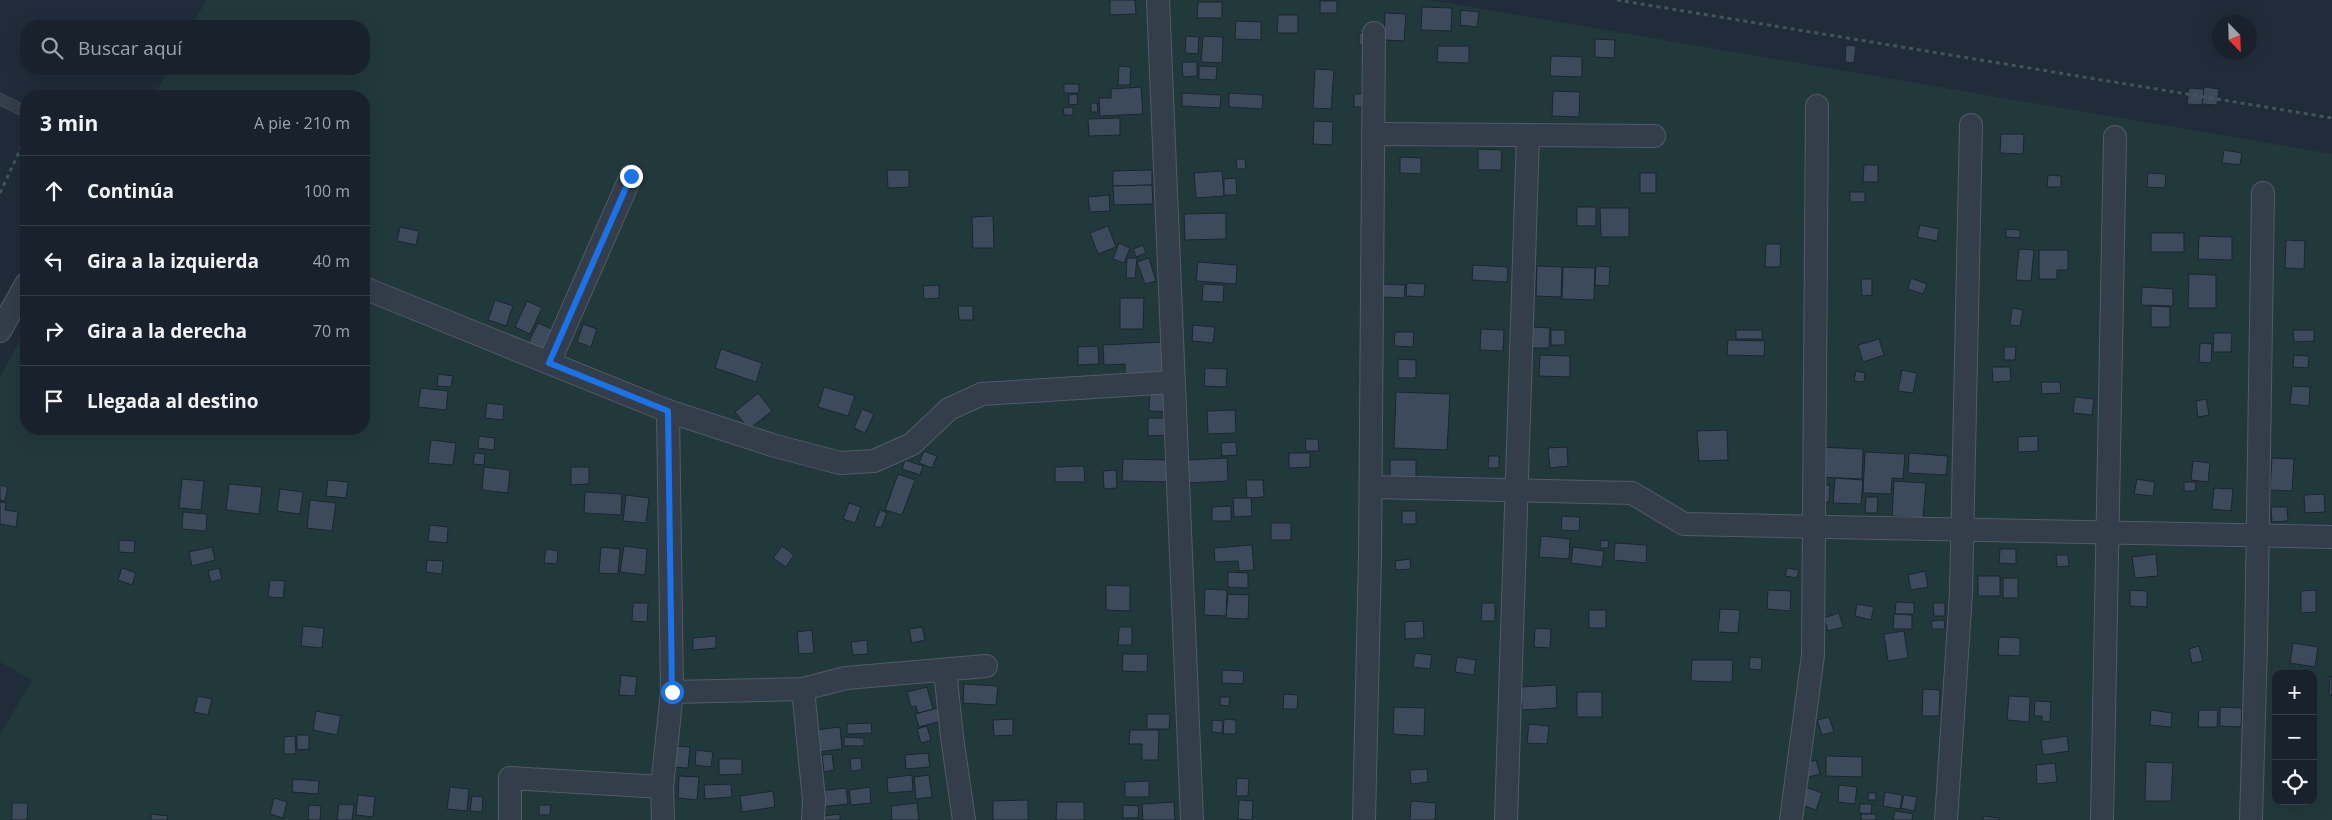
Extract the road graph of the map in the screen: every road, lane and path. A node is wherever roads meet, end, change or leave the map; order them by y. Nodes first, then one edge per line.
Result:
1 (1158, 0) edge
2 (1617, 0) edge
3 (1374, 33) dead end
4 (0, 99) edge
5 (1817, 106) dead end
6 (20, 109) edge
7 (2332, 118) edge
8 (1970, 125) dead end
9 (1373, 134) junction
10 (1528, 135) junction
11 (1654, 136) dead end
12 (2114, 137) dead end
13 (20, 150) edge
14 (631, 176) dead end
15 (0, 193) edge
16 (2263, 193) dead end
17 (370, 290) edge
18 (20, 295) edge
19 (0, 331) edge
20 (549, 363) junction
21 (1174, 382) junction
22 (668, 411) junction
23 (1371, 487) junction
24 (1517, 490) junction
25 (1814, 526) junction
26 (1962, 530) junction
27 (2107, 532) junction
28 (2258, 535) junction
29 (2332, 536) edge
30 (986, 666) dead end
31 (945, 670) junction
32 (803, 689) junction
33 (672, 692) junction
34 (662, 787) junction
35 (510, 820) edge
36 (663, 820) edge
37 (813, 820) edge
38 (964, 820) edge
39 (1192, 820) edge
40 (1364, 820) edge
41 (1506, 820) edge
42 (1791, 820) edge
43 (1946, 820) edge
44 (2102, 820) edge
45 (2251, 820) edge

1 - 21 street
2 - 7 path
3 - 9 street
4 - 6 lane
5 - 25 street
8 - 26 street
9 - 10 street
9 - 23 street
10 - 11 street
10 - 24 street
12 - 27 street
13 - 15 path
14 - 20 street
16 - 28 street
17 - 20 street
18 - 19 street
20 - 22 street
21 - 22 street
21 - 39 street
22 - 33 street
23 - 24 street
23 - 40 street
24 - 25 street
24 - 41 street
25 - 26 street
25 - 42 street
26 - 27 street
26 - 43 street
27 - 28 street
27 - 44 street
28 - 29 street
28 - 45 street
30 - 31 street
31 - 32 street
31 - 38 street
32 - 33 street
32 - 37 street
33 - 34 street
34 - 35 street
34 - 36 street

